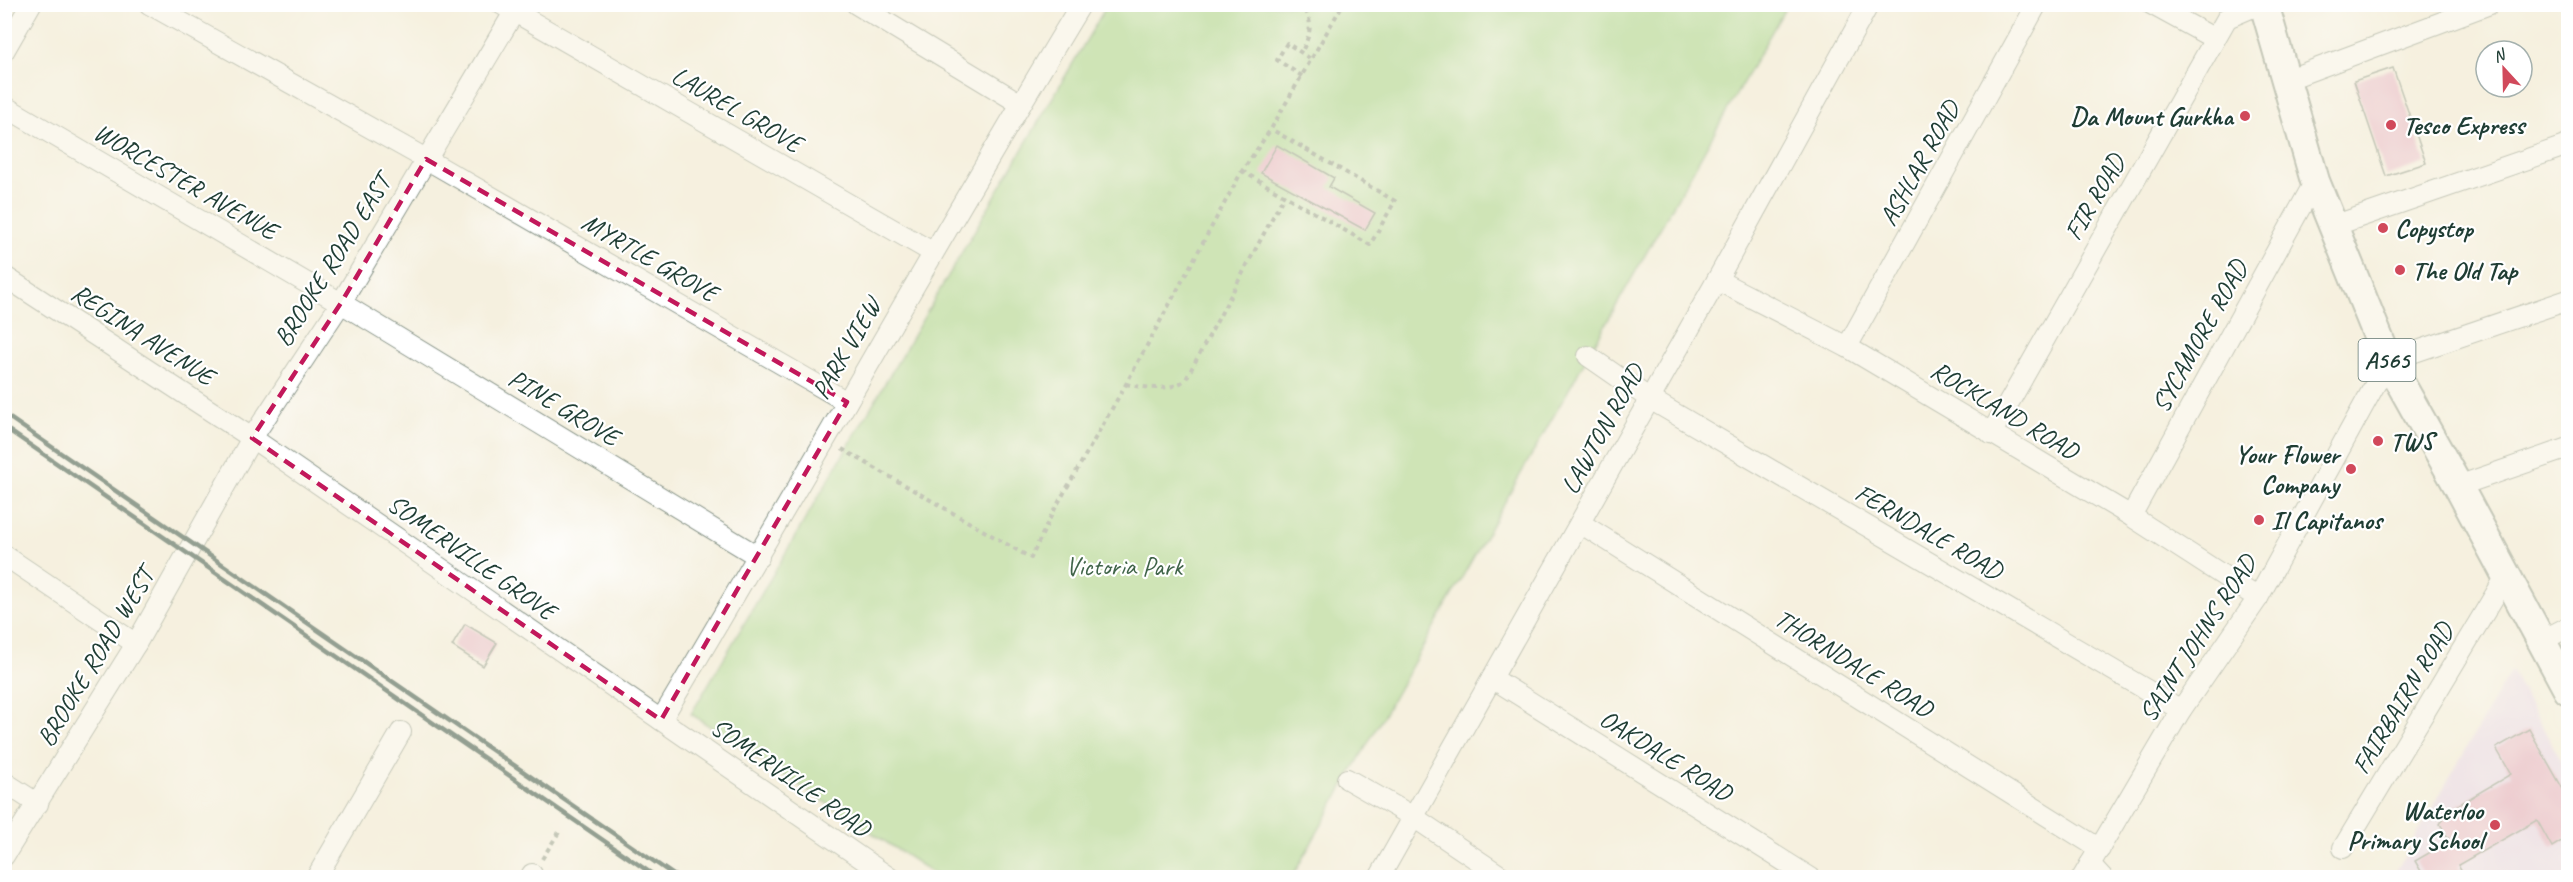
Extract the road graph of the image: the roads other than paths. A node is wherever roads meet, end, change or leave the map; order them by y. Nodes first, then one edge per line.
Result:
1 (31, 4) edge
2 (149, 4) edge
3 (856, 4) edge
4 (1081, 4) edge
5 (1869, 4) edge
6 (2037, 4) edge
7 (2151, 4) edge
8 (2262, 4) edge
9 (2490, 4) edge
10 (512, 7) edge
11 (2444, 13) edge
12 (2215, 39) junction
13 (4, 51) edge
14 (2286, 80) junction
15 (1021, 104) junction
16 (4, 106) edge
17 (2568, 145) edge
18 (426, 159) junction
19 (2315, 181) junction
20 (2333, 226) junction
21 (932, 252) junction
22 (4, 276) edge
23 (1717, 280) junction
24 (2568, 300) edge
25 (341, 303) junction
26 (1848, 347) junction
27 (1588, 356) dead end
28 (2388, 361) junction
29 (1650, 399) junction
30 (847, 402) junction
31 (1991, 434) junction
32 (252, 438) junction
33 (2568, 448) edge
34 (2458, 486) junction
35 (2131, 516) junction
36 (1580, 523) junction
37 (192, 544) joint
38 (4, 555) edge
39 (759, 557) junction
40 (2507, 575) junction
41 (2258, 598) junction
42 (2568, 627) edge
43 (2541, 641) junction
44 (136, 645) junction
45 (1492, 678) junction
46 (2568, 690) edge
47 (2181, 710) junction
48 (661, 720) junction
49 (401, 732) dead end
50 (1347, 779) dead end
51 (4, 782) edge
52 (38, 804) junction
53 (1412, 816) junction
54 (2343, 848) dead end
55 (4, 856) edge
56 (2094, 867) edge
57 (316, 878) edge
58 (890, 878) edge
59 (1379, 878) edge
60 (1504, 878) edge
61 (1811, 878) edge

1 - 13 street
2 - 18 street, MYRTLE GROVE
3 - 15 street
4 - 15 street, PARK VIEW
5 - 23 street, LAWTON ROAD
6 - 26 street, ASHLAR ROAD
7 - 12 street
8 - 12 street, FIR ROAD
8 - 14 highway, A565
9 - 11 street
10 - 18 street, BROOKE ROAD EAST
10 - 21 street, LAUREL GROVE
11 - 14 street
12 - 31 street, FIR ROAD
14 - 19 highway, A565
15 - 21 street, PARK VIEW
16 - 25 street, WORCESTER AVENUE
17 - 20 street
18 - 25 street, BROOKE ROAD EAST
18 - 30 street, MYRTLE GROVE
19 - 20 highway, A565
19 - 35 street, SYCAMORE ROAD
20 - 28 highway, A565
21 - 30 street, PARK VIEW
22 - 32 street, REGINA AVENUE
23 - 26 street, ROCKLAND ROAD
23 - 29 street, LAWTON ROAD
24 - 28 street
25 - 32 street, BROOKE ROAD EAST
25 - 39 street, PINE GROVE
26 - 31 street, ROCKLAND ROAD
27 - 29 street, FERNDALE ROAD
28 - 34 highway, A565
28 - 41 street, SAINT JOHNS ROAD
29 - 36 street, LAWTON ROAD
29 - 47 street, FERNDALE ROAD
30 - 39 street, PARK VIEW
31 - 35 street, ROCKLAND ROAD
32 - 37 street, BROOKE ROAD EAST
32 - 48 street, SOMERVILLE GROVE
33 - 34 street
34 - 40 highway, A565
35 - 41 street, ROCKLAND ROAD
36 - 45 street, LAWTON ROAD
36 - 56 street, THORNDALE ROAD
37 - 44 street, BROOKE ROAD WEST
38 - 44 street
39 - 48 street, PARK VIEW
40 - 43 highway, A565
40 - 54 street, FAIRBAIRN ROAD
41 - 47 street, SAINT JOHNS ROAD
42 - 43 street
43 - 46 highway, A565
44 - 52 street, BROOKE ROAD WEST
45 - 53 street, LAWTON ROAD
45 - 61 street, OAKDALE ROAD
47 - 56 street, SAINT JOHNS ROAD
48 - 58 street, SOMERVILLE ROAD
49 - 57 street
50 - 53 street
51 - 52 street
52 - 55 street, BROOKE ROAD WEST
53 - 59 street, LAWTON ROAD
53 - 60 street

